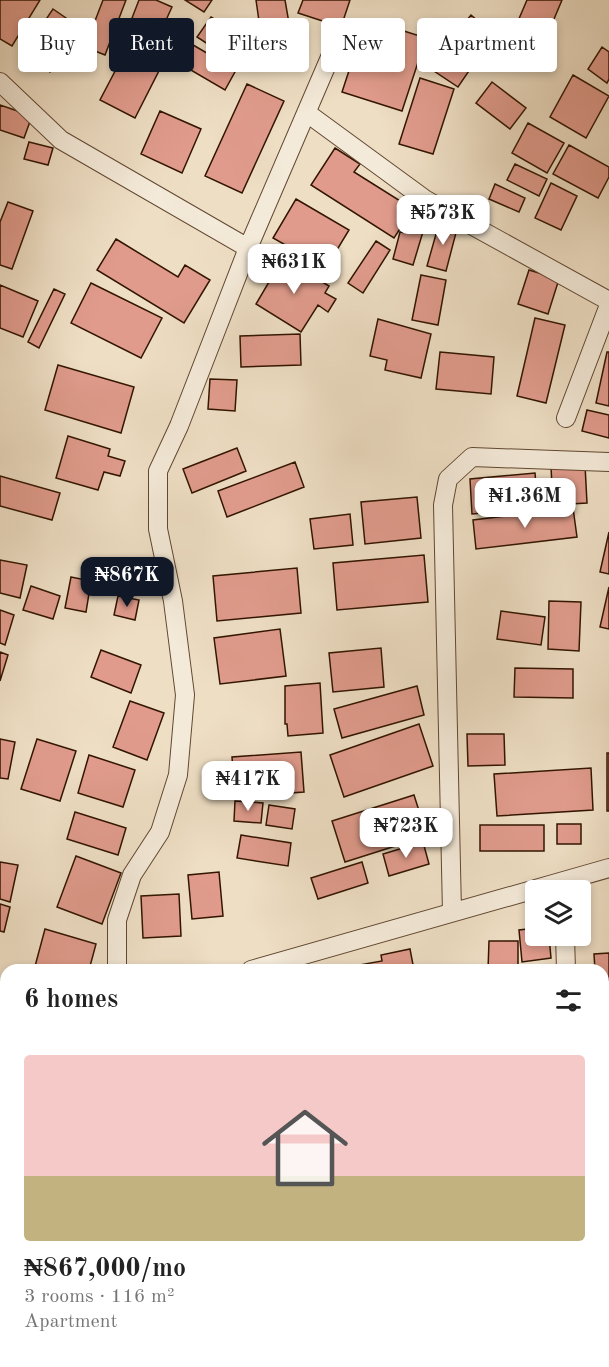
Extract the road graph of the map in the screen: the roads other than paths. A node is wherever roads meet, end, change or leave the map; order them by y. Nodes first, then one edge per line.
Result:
1 (325, 72) edge
2 (0, 82) edge
3 (307, 113) junction
4 (248, 248) junction
5 (609, 303) edge
6 (566, 418) dead end
7 (609, 462) edge
8 (609, 868) edge
9 (578, 880) edge
10 (525, 895) edge
11 (452, 912) junction
12 (565, 946) edge
13 (117, 964) edge
14 (273, 964) edge
15 (566, 964) edge

1 - 3 street
2 - 4 street
3 - 4 street
3 - 5 street
4 - 13 street
5 - 6 street
7 - 11 street
8 - 9 street
10 - 11 street
11 - 14 street
12 - 15 street

